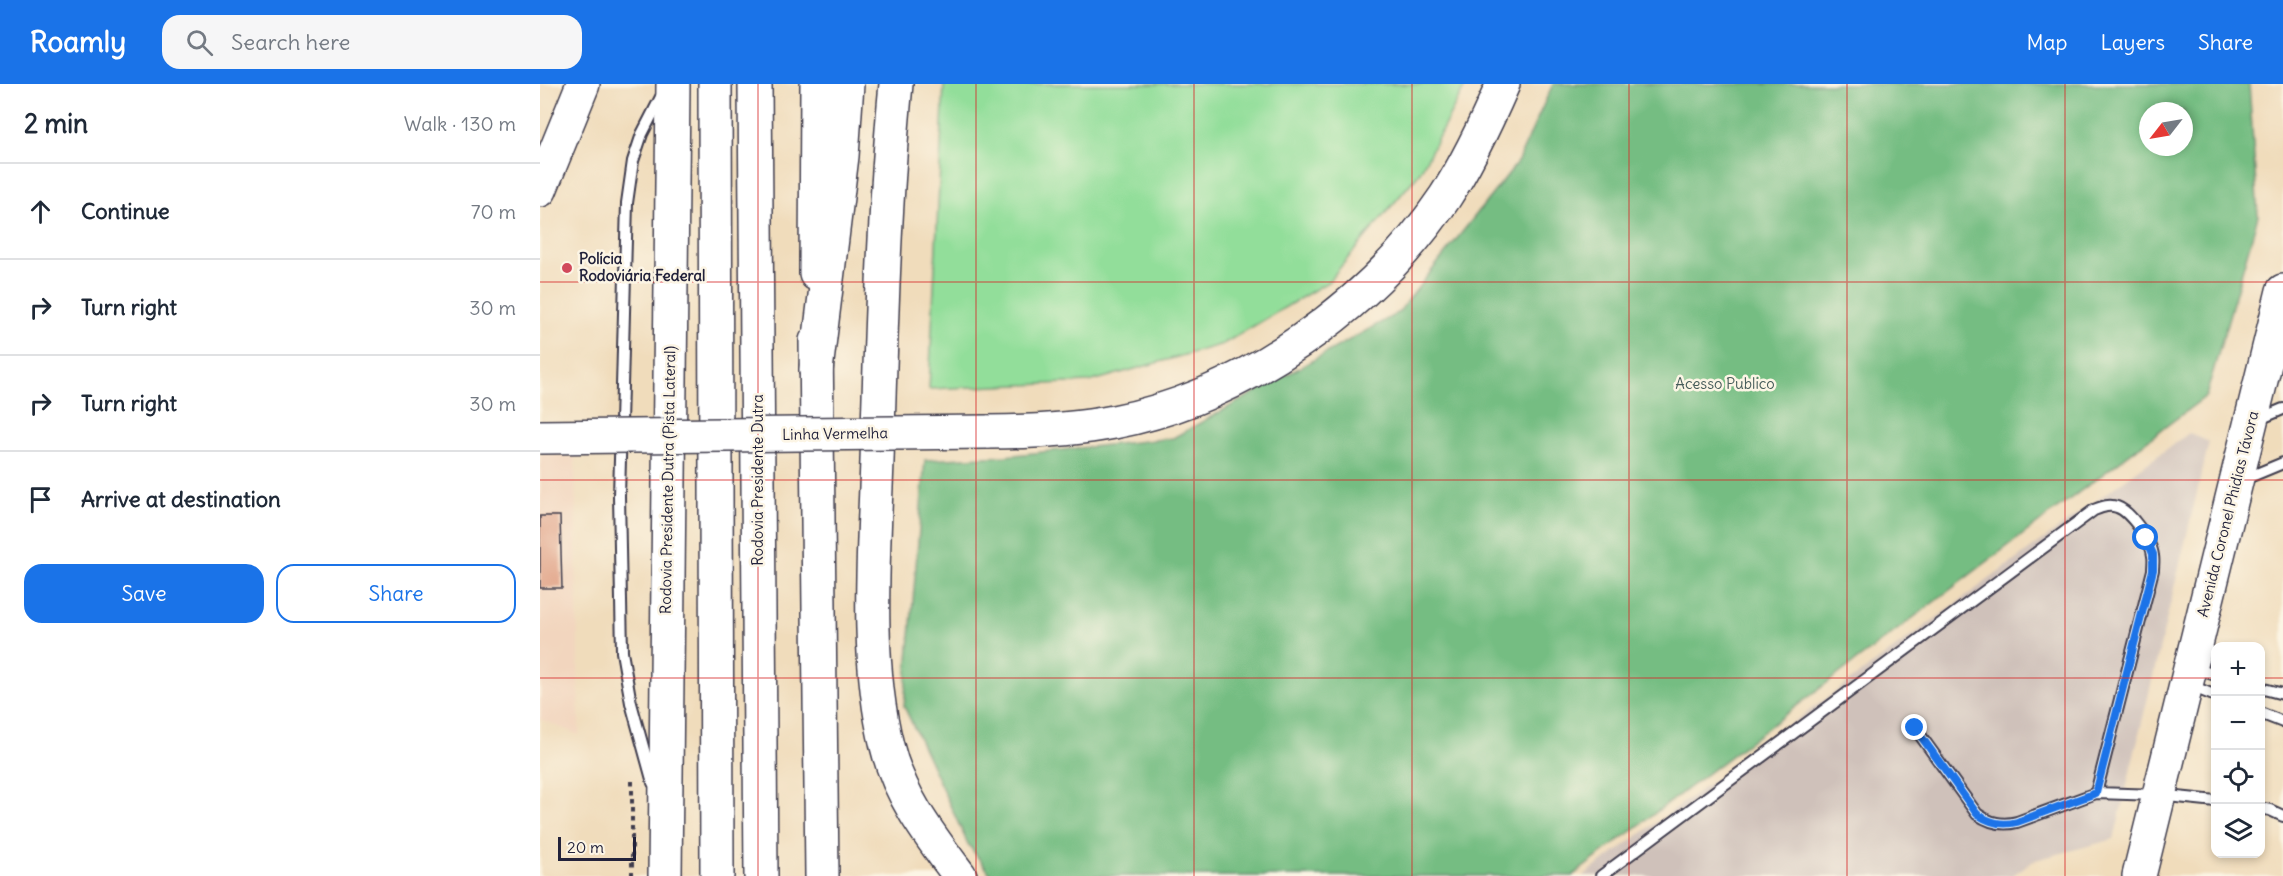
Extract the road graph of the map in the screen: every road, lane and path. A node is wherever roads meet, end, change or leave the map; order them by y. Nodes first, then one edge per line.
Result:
1 (583, 84) edge
2 (668, 84) edge
3 (673, 84) edge
4 (715, 84) edge
5 (755, 84) edge
6 (817, 84) edge
7 (847, 84) edge
8 (896, 84) edge
9 (1503, 84) edge
10 (540, 190) edge
11 (2283, 291) edge
12 (816, 370) junction
13 (2283, 409) edge
14 (2251, 422) junction
15 (540, 437) edge
16 (2283, 463) edge
17 (2236, 482) junction
18 (2202, 680) edge
19 (2265, 689) edge
20 (2283, 694) edge
21 (2265, 715) edge
22 (2283, 722) edge
23 (1915, 728) dead end
24 (632, 770) dead end
25 (2096, 793) junction
26 (2158, 795) junction
27 (2211, 800) edge
28 (2265, 809) edge
29 (2283, 816) edge
30 (664, 825) junction
31 (632, 876) edge
32 (665, 876) edge
33 (717, 876) edge
34 (761, 876) edge
35 (822, 876) edge
36 (960, 876) edge
37 (1601, 876) edge
38 (2139, 876) edge

1 - 10 main road
2 - 30 lane
3 - 30 main road, Rodovia Presidente Dutra (Pista Lateral)
4 - 33 main road
5 - 34 main road, Rodovia Presidente Dutra
6 - 12 main road
7 - 12 main road
8 - 36 main road
9 - 15 main road, Linha Vermelha, bridge
11 - 14 main road, Avenida Coronel Phidias Távora
12 - 35 main road
13 - 14 lane
14 - 17 main road, Avenida Coronel Phidias Távora
16 - 17 lane
17 - 18 main road, Avenida Coronel Phidias Távora
18 - 26 main road, Avenida Coronel Phidias Távora
19 - 20 lane
21 - 22 lane
23 - 25 lane
24 - 31 path
25 - 26 lane
25 - 37 lane
26 - 27 lane
26 - 38 main road, Avenida Coronel Phidias Távora
28 - 29 lane
30 - 32 main road, Rodovia Presidente Dutra (Pista Lateral)

